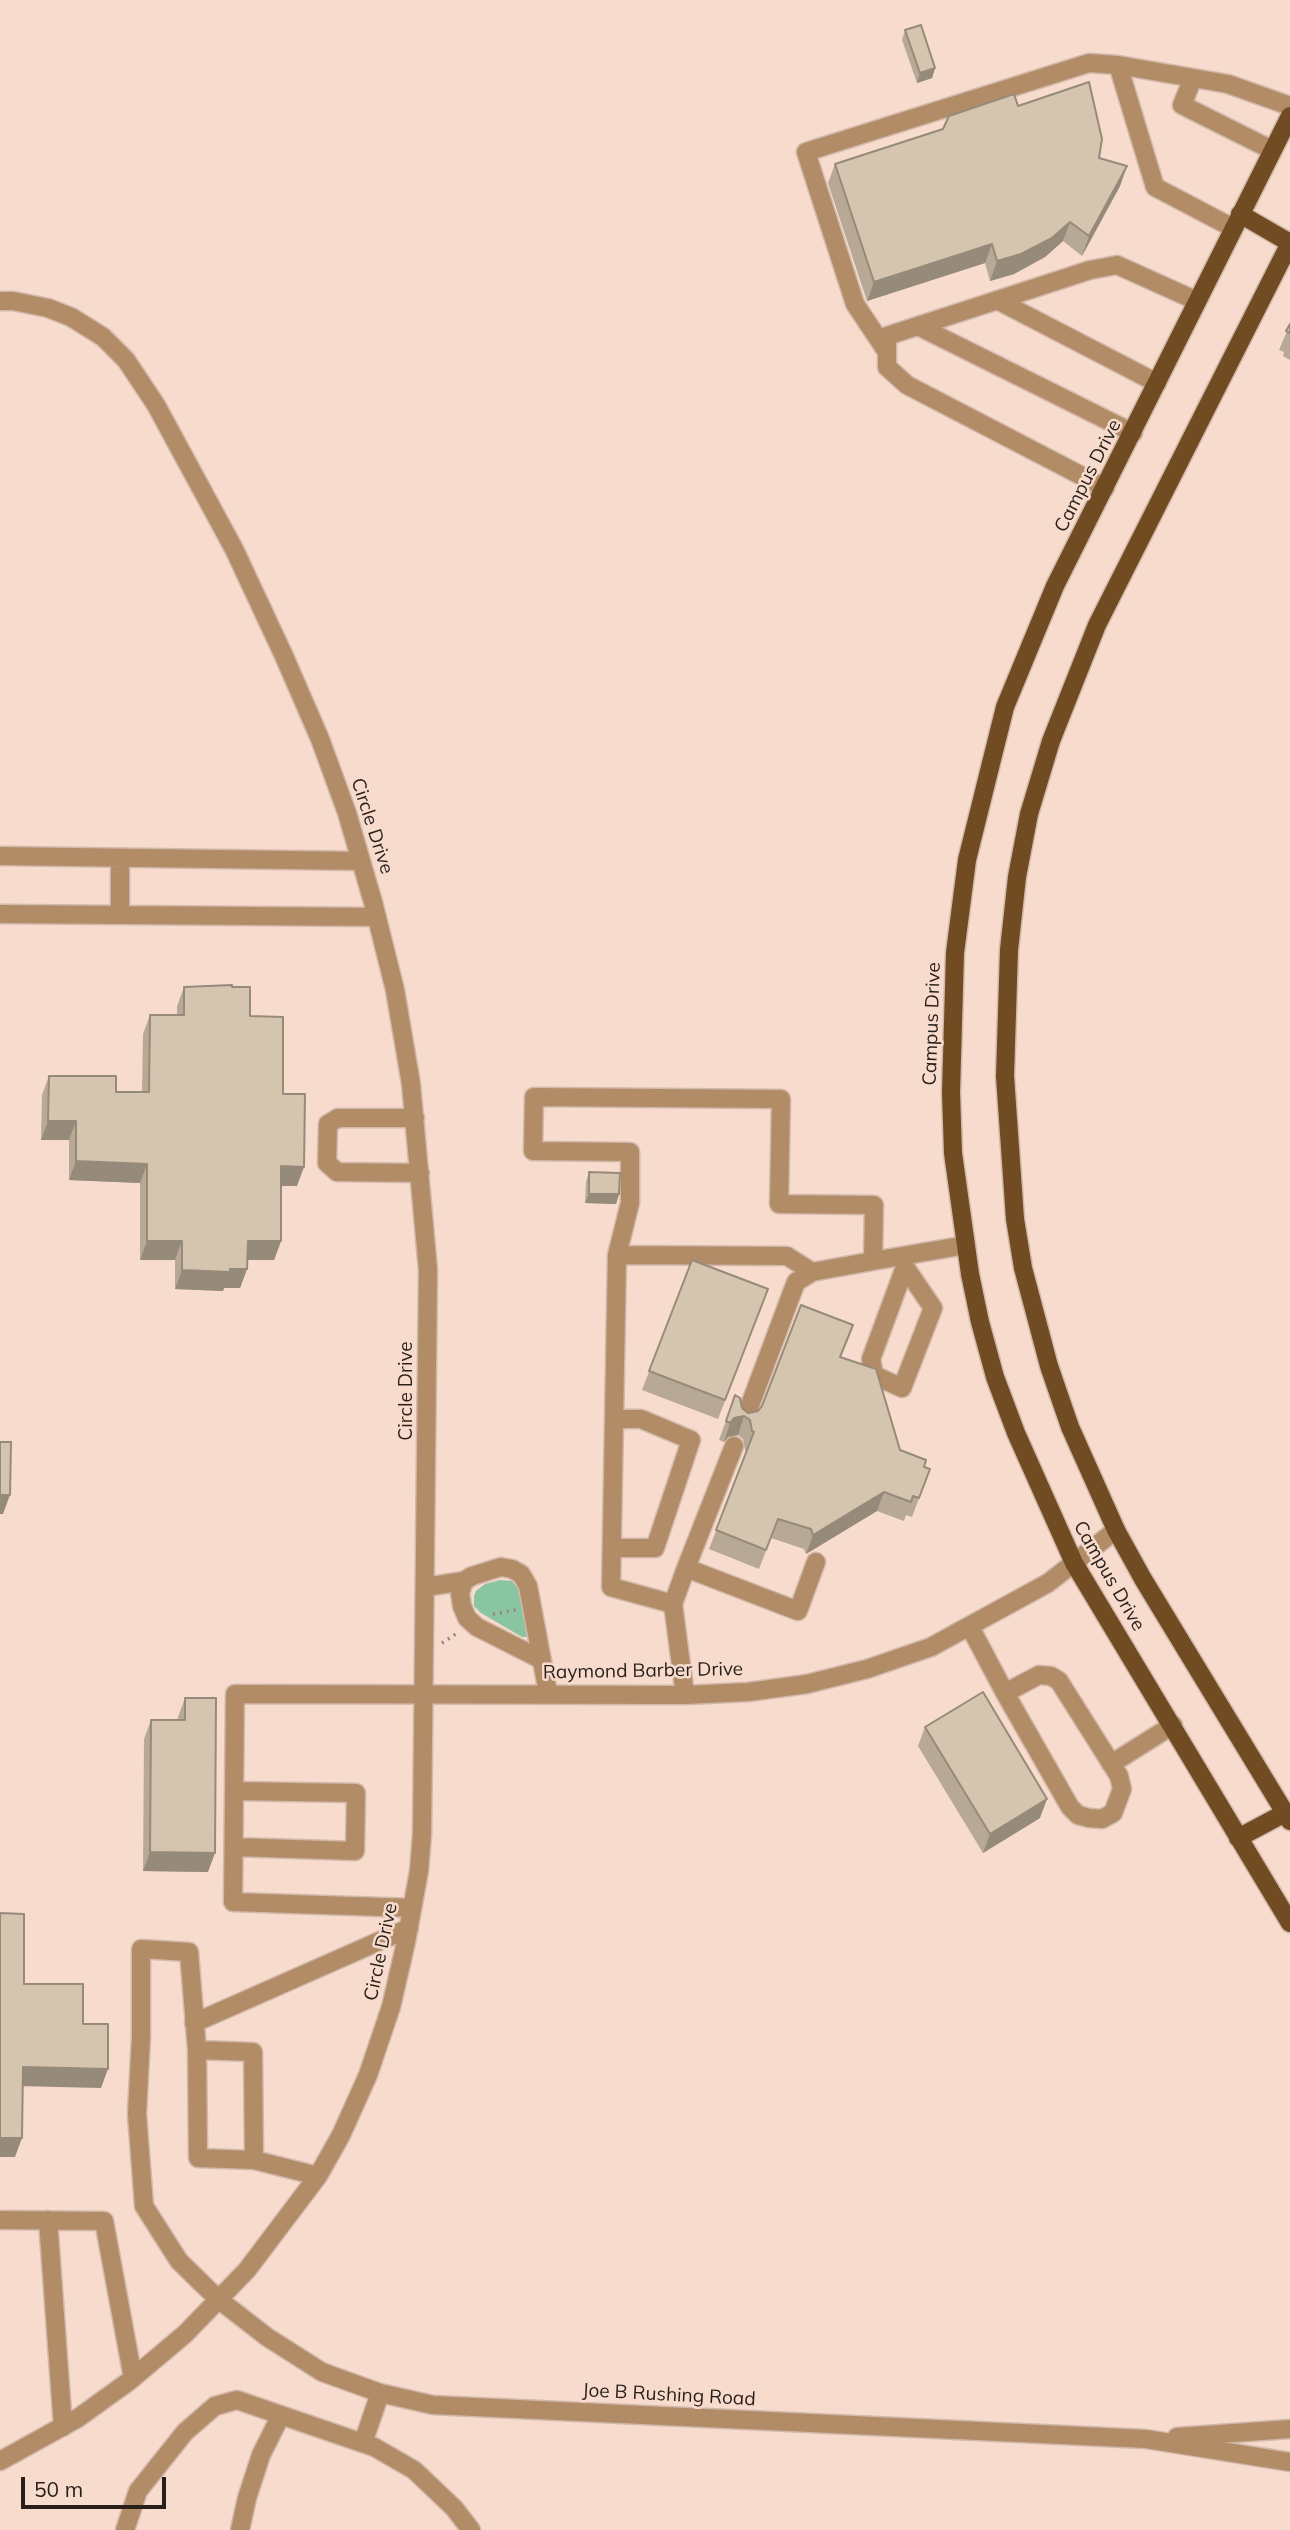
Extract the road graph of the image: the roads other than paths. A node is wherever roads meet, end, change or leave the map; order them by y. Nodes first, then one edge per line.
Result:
1 (1118, 65) junction
2 (1193, 78) junction
3 (1290, 106) edge
4 (1290, 116) edge
5 (1272, 150) junction
6 (1236, 221) junction
7 (1290, 243) edge
8 (997, 300) junction
9 (0, 301) edge
10 (1197, 301) junction
11 (918, 326) junction
12 (887, 352) junction
13 (1157, 383) junction
14 (1133, 433) junction
15 (1105, 488) junction
16 (0, 856) edge
17 (120, 858) junction
18 (361, 861) junction
19 (0, 914) edge
20 (120, 915) junction
21 (377, 917) junction
22 (415, 1118) junction
23 (420, 1173) junction
24 (966, 1245) junction
25 (617, 1255) junction
26 (873, 1261) junction
27 (905, 1261) junction
28 (812, 1272) junction
29 (614, 1419) junction
30 (744, 1421) edge
31 (734, 1446) dead end
32 (1116, 1530) junction
33 (612, 1548) junction
34 (816, 1562) dead end
35 (1074, 1563) junction
36 (686, 1568) junction
37 (464, 1581) junction
38 (425, 1587) junction
39 (673, 1604) junction
40 (970, 1627) junction
41 (542, 1660) junction
42 (425, 1693) junction
43 (548, 1693) junction
44 (1005, 1693) junction
45 (685, 1695) junction
46 (1173, 1725) junction
47 (1111, 1764) junction
48 (234, 1791) junction
49 (1288, 1817) edge
50 (1238, 1838) junction
51 (234, 1847) junction
52 (412, 1908) junction
53 (1290, 1923) edge
54 (409, 1928) junction
55 (194, 2023) junction
56 (197, 2050) junction
57 (254, 2160) junction
58 (318, 2176) junction
59 (0, 2220) edge
60 (48, 2220) junction
61 (218, 2300) junction
62 (133, 2378) junction
63 (380, 2393) junction
64 (281, 2414) junction
65 (63, 2427) junction
66 (1290, 2429) edge
67 (1146, 2439) junction
68 (363, 2443) junction
69 (0, 2461) edge
70 (1290, 2462) edge
71 (125, 2530) edge
72 (240, 2530) edge
73 (471, 2530) edge

1 - 2 street
1 - 6 street
1 - 12 street
2 - 3 street
2 - 5 street
4 - 5 main road, Campus Drive
5 - 6 main road, Campus Drive
6 - 7 main road
6 - 10 main road, Campus Drive
7 - 32 main road, Campus Drive
8 - 10 street
8 - 11 street
8 - 13 street
9 - 18 street, Circle Drive
10 - 13 main road, Campus Drive
11 - 12 street
11 - 14 street
12 - 15 street
13 - 14 main road, Campus Drive
14 - 15 main road, Campus Drive
15 - 24 main road, Campus Drive
16 - 17 street
17 - 18 street
17 - 20 street
18 - 21 street, Circle Drive
19 - 20 street
20 - 21 street
21 - 22 street, Circle Drive
22 - 23 street, Circle Drive
22 - 23 street
23 - 38 street, Circle Drive
24 - 27 street
24 - 35 main road, Campus Drive
25 - 26 street
25 - 28 street
25 - 29 street
26 - 27 street
26 - 28 street
27 - 27 street
28 - 30 street
29 - 33 street
29 - 33 street
31 - 36 street
32 - 35 street, Raymond Barber Drive
32 - 49 main road, Campus Drive
33 - 39 street
34 - 36 street
35 - 40 street, Raymond Barber Drive
35 - 46 main road, Campus Drive
36 - 39 street
37 - 38 street
37 - 41 street
37 - 41 street
38 - 42 street, Circle Drive
39 - 45 street
40 - 44 street
40 - 45 street, Raymond Barber Drive
41 - 43 street
42 - 43 street, Raymond Barber Drive
42 - 48 street, Raymond Barber Drive
42 - 52 street, Circle Drive
43 - 45 street, Raymond Barber Drive
44 - 47 street
44 - 47 street
46 - 47 street
46 - 50 main road, Campus Drive
48 - 51 street
48 - 51 street
49 - 50 main road
50 - 53 main road, Campus Drive
51 - 52 street
52 - 54 street, Circle Drive
54 - 55 street
54 - 58 street, Circle Drive
55 - 56 street
55 - 61 street, Joe B Rushing Road
56 - 57 street
56 - 57 street
57 - 58 street
58 - 61 street, Circle Drive
59 - 60 street
60 - 62 street
60 - 65 street
61 - 62 street, Circle Drive
61 - 63 street, Joe B Rushing Road
62 - 65 street, Circle Drive
63 - 67 street, Joe B Rushing Road
63 - 68 street
64 - 68 street
64 - 71 street
64 - 72 street
65 - 69 street, Circle Drive
66 - 67 street, Joe B Rushing Road
67 - 70 street, Joe B Rushing Road
68 - 73 street

